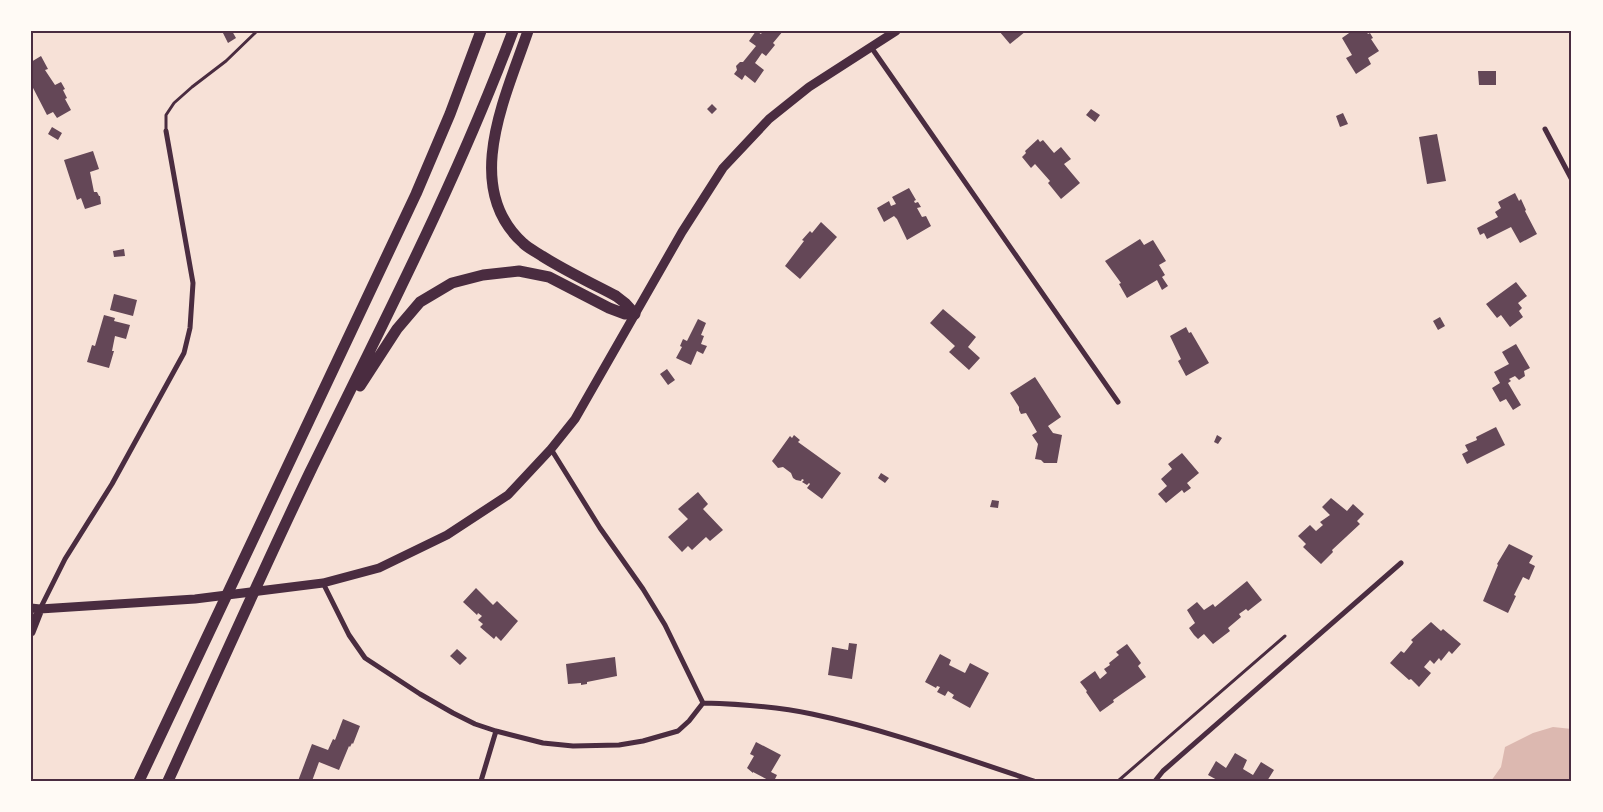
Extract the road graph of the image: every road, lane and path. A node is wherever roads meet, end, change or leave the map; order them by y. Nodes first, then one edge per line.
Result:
1 (257, 31) edge
2 (481, 31) edge
3 (513, 31) edge
4 (528, 31) edge
5 (896, 31) edge
6 (871, 47) junction
7 (1545, 129) dead end
8 (166, 131) joint
9 (1572, 180) edge
10 (635, 314) junction
11 (1118, 402) dead end
12 (551, 449) junction
13 (310, 474) junction
14 (1401, 563) dead end
15 (323, 583) junction
16 (36, 608) edge
17 (31, 632) edge
18 (1285, 636) dead end
19 (703, 703) junction
20 (496, 732) junction
21 (139, 781) edge
22 (168, 781) edge
23 (481, 781) edge
24 (1034, 781) edge
25 (1118, 781) edge
26 (1155, 781) edge

1 - 8 lane
2 - 21 highway
3 - 13 highway
4 - 10 highway
5 - 6 main road
6 - 10 main road
6 - 11 street
7 - 9 street
8 - 16 street
10 - 12 main road
10 - 13 highway
12 - 15 main road
12 - 19 street
13 - 22 highway
14 - 26 street
15 - 16 main road
15 - 20 street
16 - 17 main road
18 - 25 lane
19 - 20 street
19 - 24 street
20 - 23 street

